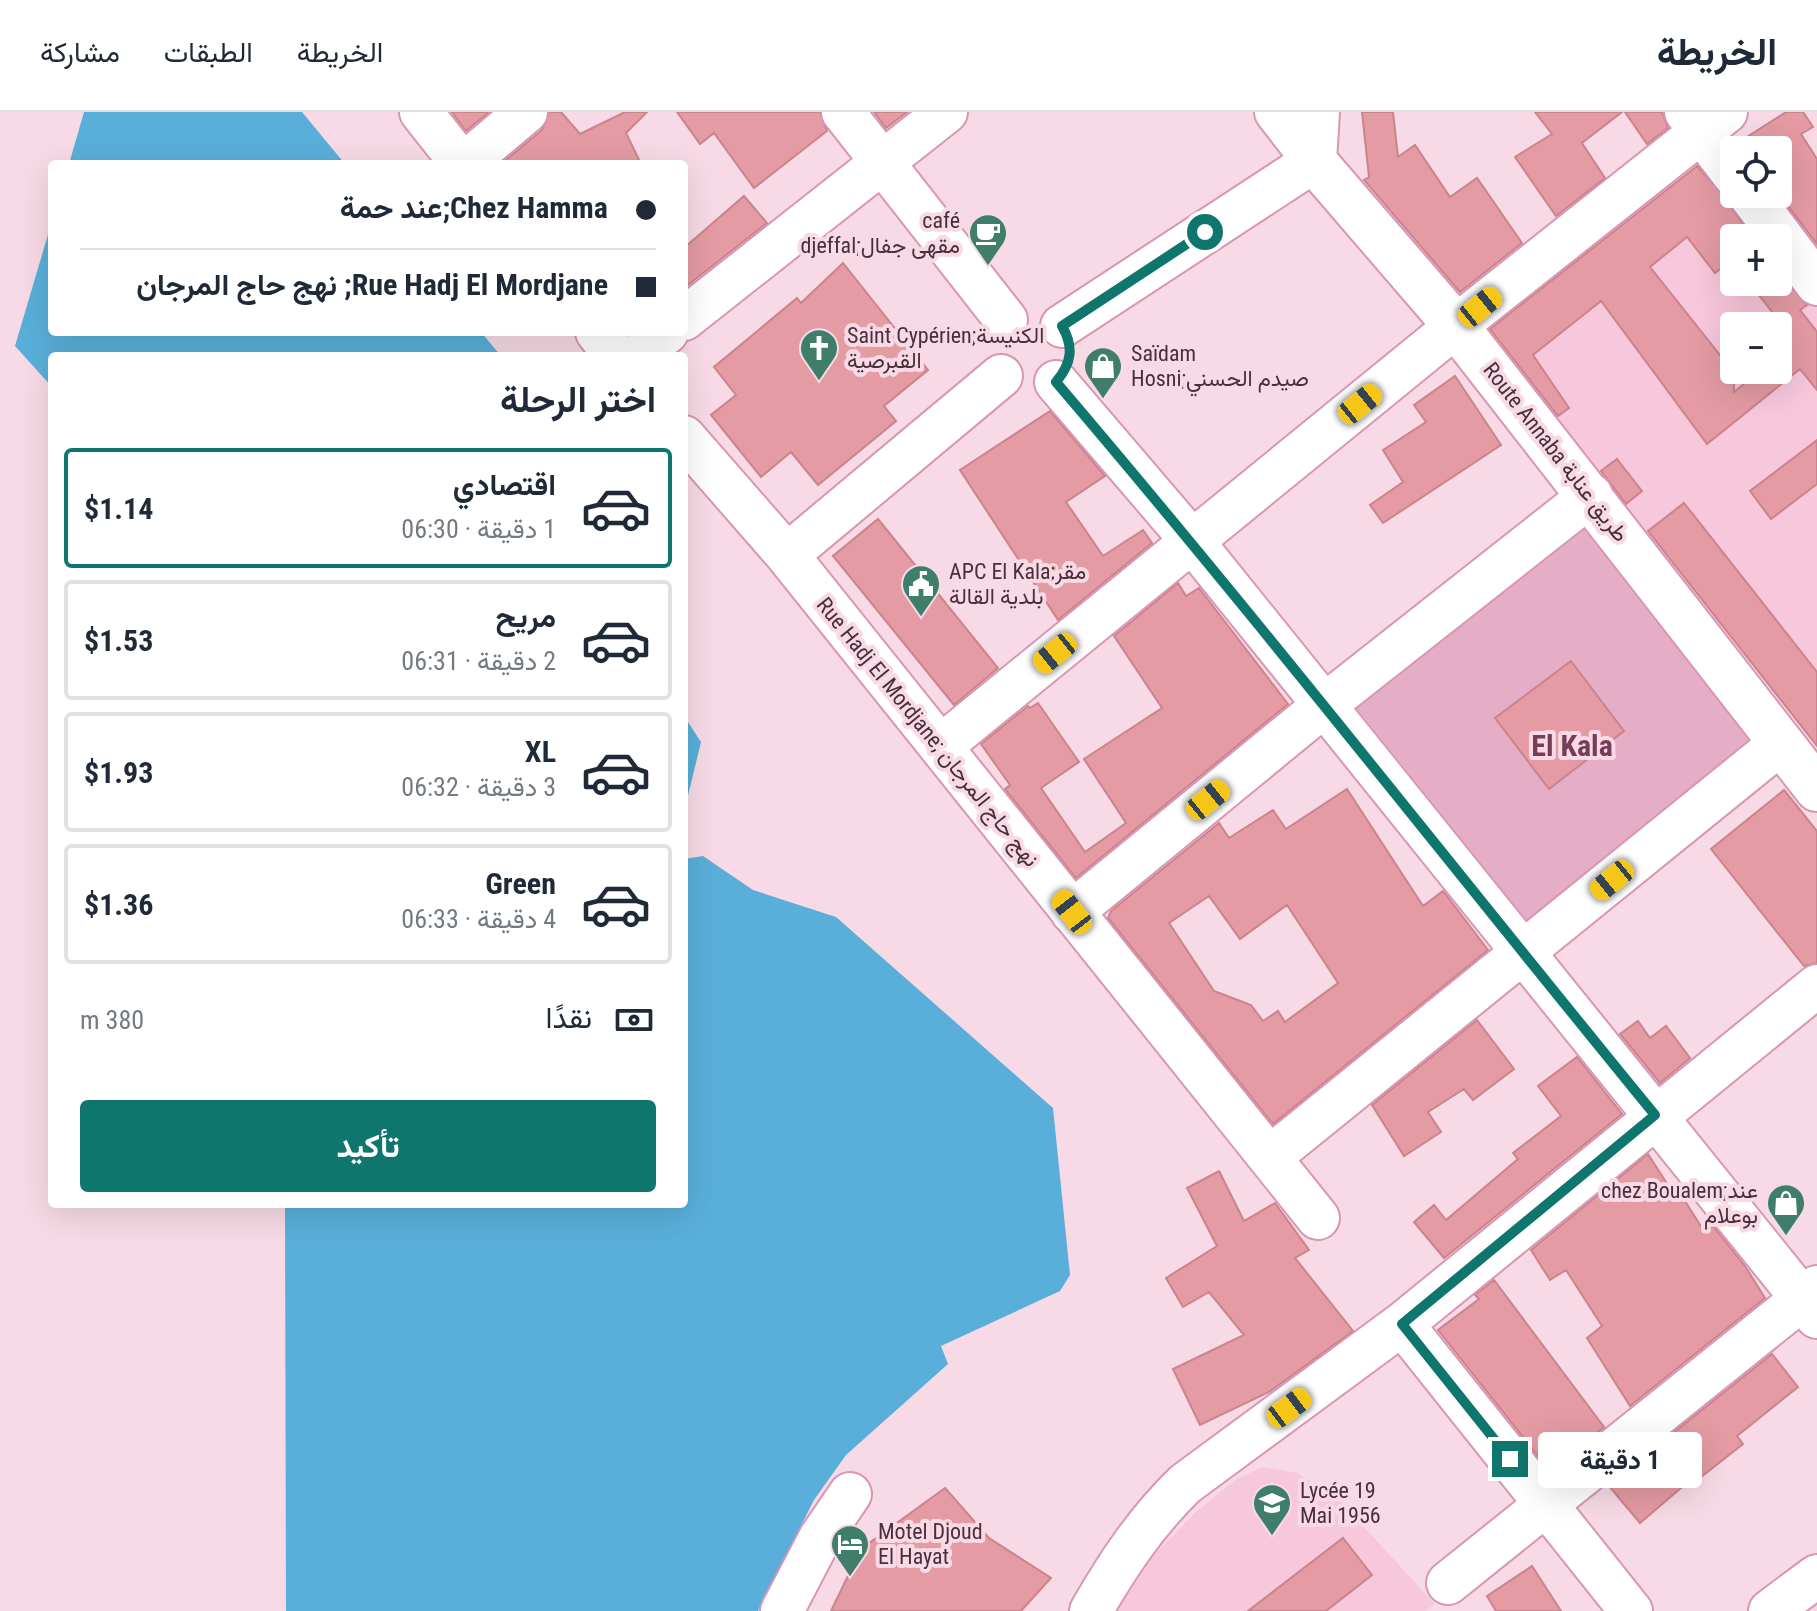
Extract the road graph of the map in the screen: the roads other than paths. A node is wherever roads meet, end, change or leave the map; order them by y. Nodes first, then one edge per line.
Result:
1 (421, 112) edge
2 (526, 112) edge
3 (843, 112) edge
4 (946, 112) edge
5 (1276, 112) edge
6 (1317, 112) edge
7 (1704, 118) edge
8 (1720, 148) edge
9 (460, 160) edge
10 (468, 160) edge
11 (1314, 161) junction
12 (880, 162) junction
13 (1760, 208) edge
14 (1817, 284) edge
15 (688, 316) edge
16 (1006, 320) junction
17 (1062, 326) junction
18 (1456, 326) junction
19 (600, 336) edge
20 (662, 336) edge
21 (613, 352) edge
22 (642, 352) edge
23 (1001, 376) junction
24 (1056, 382) junction
25 (688, 442) edge
26 (1591, 495) junction
27 (1192, 541) junction
28 (787, 555) junction
29 (1322, 707) junction
30 (1781, 743) junction
31 (941, 746) junction
32 (1817, 789) edge
33 (1072, 912) junction
34 (1522, 953) junction
35 (1817, 986) edge
36 (1655, 1115) junction
37 (1270, 1157) junction
38 (1318, 1218) dead end
39 (1812, 1301) edge
40 (1402, 1324) junction
41 (850, 1494) dead end
42 (1546, 1504) junction
43 (1817, 1576) edge
44 (1448, 1583) dead end
45 (782, 1611) edge
46 (1091, 1611) edge
47 (1631, 1611) edge
48 (1770, 1611) edge

1 - 9 street
2 - 10 street
3 - 12 street
4 - 12 street
5 - 11 street
6 - 11 main road
7 - 8 street
7 - 18 street
11 - 17 street
11 - 18 main road, Route Annaba طريق عنابة
12 - 15 street
12 - 16 street
13 - 14 street
16 - 17 street
16 - 23 street
17 - 24 street
18 - 26 main road, Route Annaba طريق عنابة
18 - 27 street
19 - 21 street
20 - 22 street
23 - 24 street
23 - 28 street
24 - 27 street
25 - 28 street, Rue Hadj El Mordjane; نهج حاج المرجان
26 - 29 street
26 - 30 main road, Route Annaba طريق عنابة
27 - 29 street
27 - 31 street
28 - 31 street, Rue Hadj El Mordjane; نهج حاج المرجان
29 - 33 street
29 - 34 street
30 - 32 main road, Route Annaba طريق عنابة
30 - 34 street
31 - 33 street, Rue Hadj El Mordjane; نهج حاج المرجان
33 - 37 street, Rue Hadj El Mordjane; نهج حاج المرجان
34 - 36 street
34 - 37 street
35 - 36 street
36 - 39 street
36 - 40 street
37 - 38 street, Rue Hadj El Mordjane; نهج حاج المرجان
39 - 42 street
40 - 42 street
40 - 46 street
41 - 45 street
42 - 44 street
42 - 47 street
43 - 48 street

